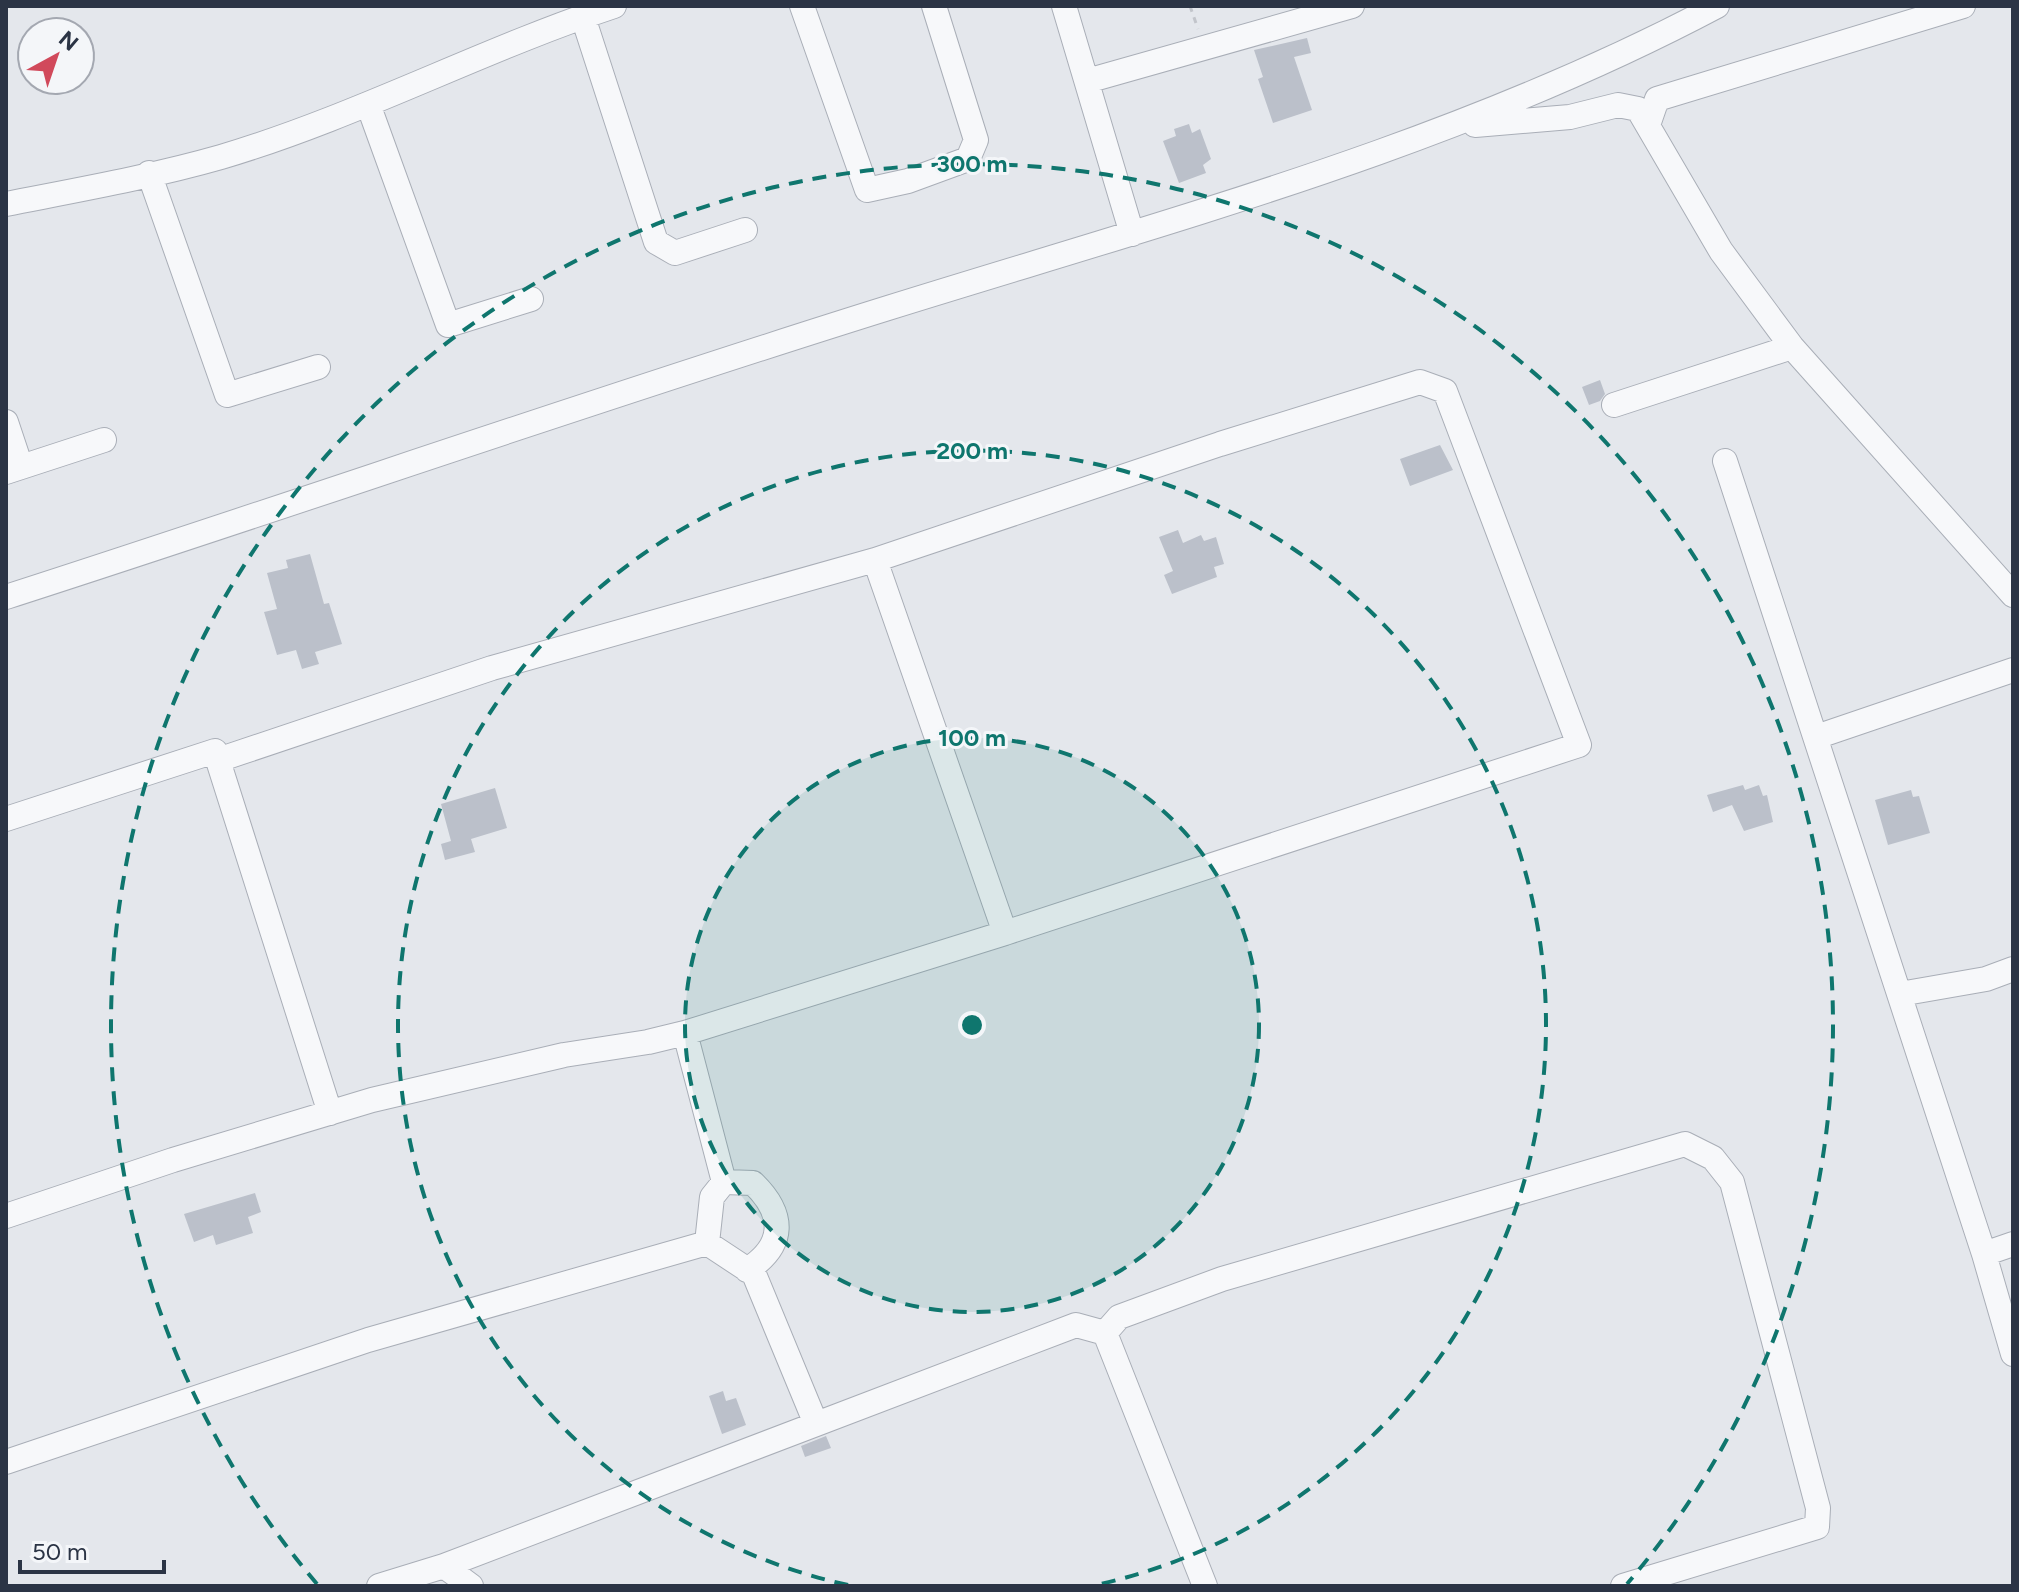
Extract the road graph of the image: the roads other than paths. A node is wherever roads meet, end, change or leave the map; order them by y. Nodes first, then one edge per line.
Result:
1 (614, 6) edge
2 (802, 6) edge
3 (934, 6) edge
4 (1064, 6) edge
5 (1352, 6) edge
6 (1717, 6) edge
7 (1963, 6) edge
8 (583, 17) junction
9 (1087, 81) junction
10 (368, 104) junction
11 (1648, 125) junction
12 (1456, 127) junction
13 (149, 173) junction
14 (6, 204) edge
15 (745, 230) dead end
16 (1132, 234) junction
17 (531, 299) dead end
18 (1792, 347) junction
19 (318, 367) dead end
20 (1614, 405) dead end
21 (6, 422) edge
22 (104, 440) dead end
23 (1725, 461) dead end
24 (14, 469) edge
25 (875, 560) junction
26 (2013, 595) edge
27 (6, 597) edge
28 (2013, 670) edge
29 (1816, 737) junction
30 (218, 760) junction
31 (6, 819) edge
32 (1005, 933) junction
33 (2013, 969) edge
34 (1900, 994) junction
35 (685, 1033) junction
36 (330, 1113) junction
37 (724, 1182) junction
38 (6, 1216) edge
39 (707, 1243) junction
40 (2013, 1244) edge
41 (1984, 1254) junction
42 (747, 1270) junction
43 (1105, 1333) junction
44 (2013, 1354) edge
45 (816, 1424) junction
46 (6, 1462) edge
47 (444, 1566) junction
48 (379, 1586) edge
49 (471, 1586) edge
50 (1205, 1586) edge
51 (1623, 1586) edge

1 - 8 street
2 - 3 street
4 - 9 street
5 - 9 street
6 - 12 street
7 - 11 street
8 - 10 street
8 - 15 street
9 - 16 street
10 - 13 street
10 - 17 street
11 - 12 street
11 - 18 street
12 - 16 street
13 - 14 street
13 - 19 street
16 - 27 street
18 - 20 street
18 - 26 street
21 - 24 street
22 - 24 street
23 - 29 street
25 - 30 street
25 - 32 street
25 - 32 street
28 - 29 street
29 - 34 street
30 - 31 street
30 - 36 street
32 - 35 street
33 - 34 street
34 - 41 street
35 - 36 street
35 - 37 street
36 - 38 street
37 - 39 street
37 - 42 street
39 - 42 street
39 - 46 street
40 - 41 street
41 - 44 street
42 - 45 street
43 - 45 street
43 - 50 street
43 - 51 street
45 - 47 street
47 - 48 street
47 - 49 street

